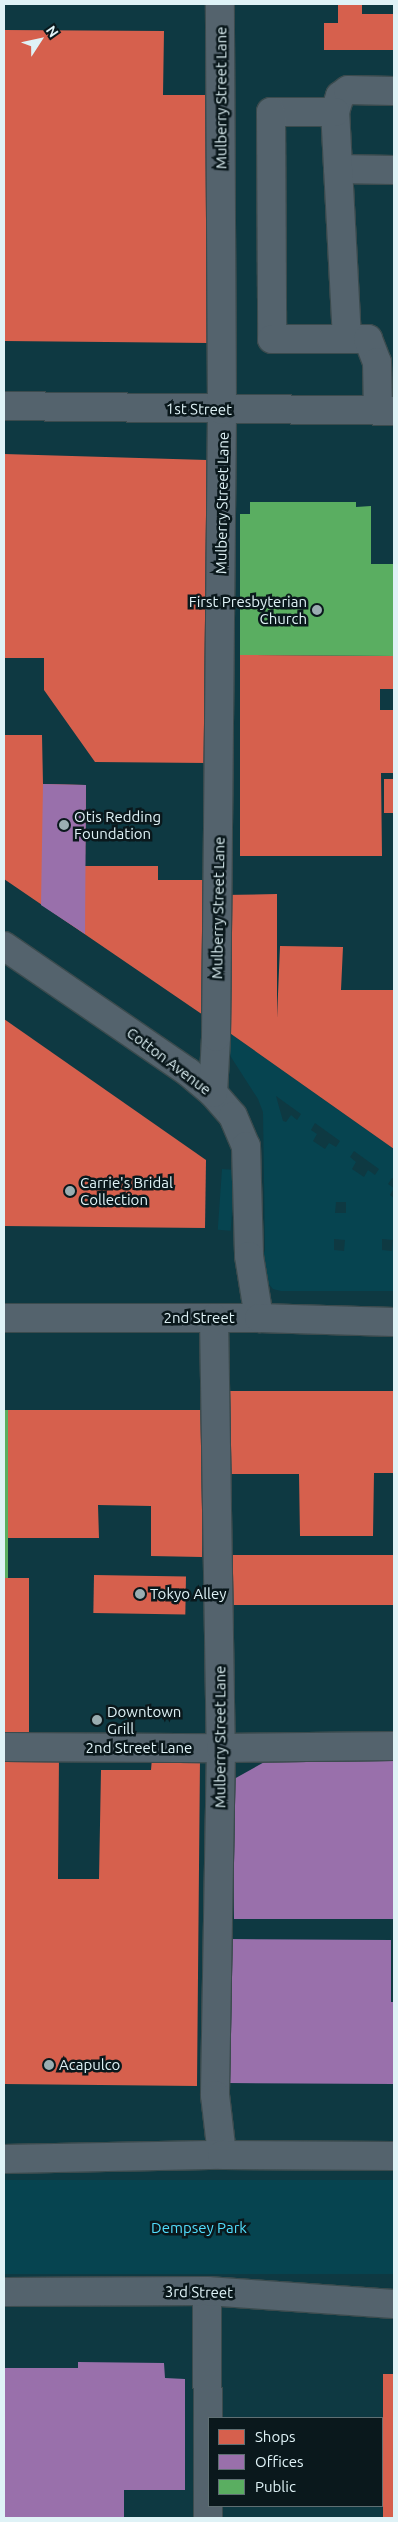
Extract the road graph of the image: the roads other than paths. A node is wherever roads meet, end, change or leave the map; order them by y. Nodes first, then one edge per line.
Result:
1 (220, 4) edge
2 (394, 91) edge
3 (335, 112) junction
4 (338, 169) junction
5 (394, 170) edge
6 (347, 339) junction
7 (4, 406) edge
8 (222, 410) junction
9 (386, 411) edge
10 (4, 946) edge
11 (213, 1093) junction
12 (4, 1318) edge
13 (214, 1318) junction
14 (259, 1318) junction
15 (394, 1322) edge
16 (394, 1746) edge
17 (4, 1747) edge
18 (221, 1748) junction
19 (222, 2155) junction
20 (394, 2156) edge
21 (4, 2160) edge
22 (207, 2291) junction
23 (4, 2292) edge
24 (394, 2304) edge
25 (208, 2518) edge

1 - 8 street, Mulberry Street Lane
2 - 3 street
3 - 4 street
3 - 6 street
4 - 5 street
4 - 6 street
6 - 9 street
7 - 8 street, 1st Street
8 - 9 street, 1st Street
8 - 11 street, Mulberry Street Lane
10 - 11 street, Cotton Avenue
11 - 14 street, Cotton Avenue
12 - 13 street, 2nd Street
13 - 14 street, 2nd Street
13 - 18 street, Mulberry Street Lane
14 - 15 street, 2nd Street
16 - 18 street, 2nd Street Lane
17 - 18 street, 2nd Street Lane
18 - 19 street, Mulberry Street Lane
19 - 20 street
19 - 21 street
22 - 23 street, 3rd Street
22 - 24 street, 3rd Street
22 - 25 street

